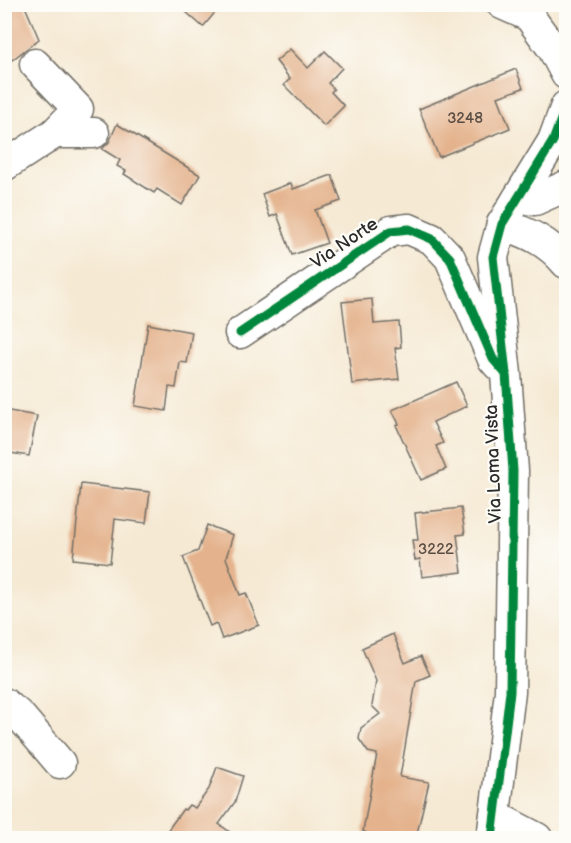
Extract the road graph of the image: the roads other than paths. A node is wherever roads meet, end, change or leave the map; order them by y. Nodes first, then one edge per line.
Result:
1 (502, 4) edge
2 (35, 64) dead end
3 (567, 74) edge
4 (567, 105) edge
5 (55, 133) junction
6 (94, 133) dead end
7 (4, 166) edge
8 (567, 186) edge
9 (518, 198) junction
10 (502, 224) junction
11 (567, 263) edge
12 (240, 333) dead end
13 (506, 374) junction
14 (4, 703) edge
15 (60, 763) dead end
16 (494, 827) edge
17 (537, 838) edge

1 - 3 street
2 - 5 street
4 - 9 street, Via Loma Vista
5 - 6 street
5 - 7 street
8 - 9 street
9 - 10 street, Via Loma Vista
10 - 11 street
10 - 13 street, Via Loma Vista
12 - 13 street, Via Norte
13 - 16 street, Via Loma Vista
14 - 15 street
16 - 17 street

